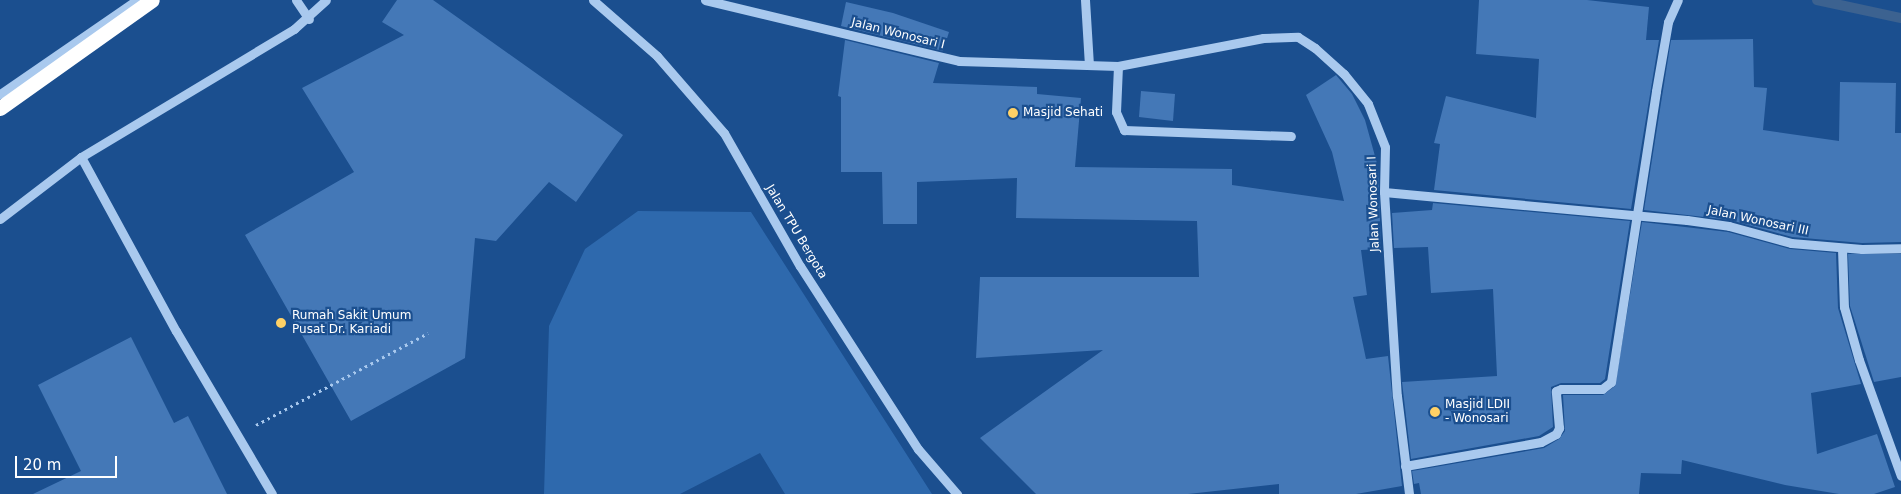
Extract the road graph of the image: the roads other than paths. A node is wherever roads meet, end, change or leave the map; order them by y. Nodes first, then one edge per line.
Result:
1 (137, 0) edge
2 (152, 0) edge
3 (296, 0) edge
4 (326, 0) edge
5 (592, 0) edge
6 (705, 0) edge
7 (1085, 0) edge
8 (1678, 0) edge
9 (309, 19) junction
10 (1089, 65) junction
11 (1118, 66) junction
12 (0, 94) edge
13 (0, 108) edge
14 (1291, 136) dead end
15 (81, 157) junction
16 (1384, 192) junction
17 (1638, 214) junction
18 (0, 219) edge
19 (1842, 248) junction
20 (1901, 248) edge
21 (1406, 466) junction
22 (1901, 476) edge
23 (272, 494) edge
24 (957, 494) edge
25 (1410, 494) edge

1 - 12 street
2 - 13 highway
3 - 9 street
4 - 9 street
5 - 24 street, Jalan TPU Bergota
6 - 10 street, Jalan Wonosari I
7 - 10 street
8 - 17 street
9 - 15 street
10 - 11 street, Jalan Wonosari I
11 - 14 street
11 - 16 street, Jalan Wonosari I
15 - 18 street
15 - 23 street
16 - 17 street, Jalan Wonosari III
16 - 21 street, Jalan Wonosari I
17 - 19 street, Jalan Wonosari III
17 - 21 street
19 - 20 street, Jalan Wonosari III
19 - 22 street
21 - 25 street, Jalan Wonosari I

